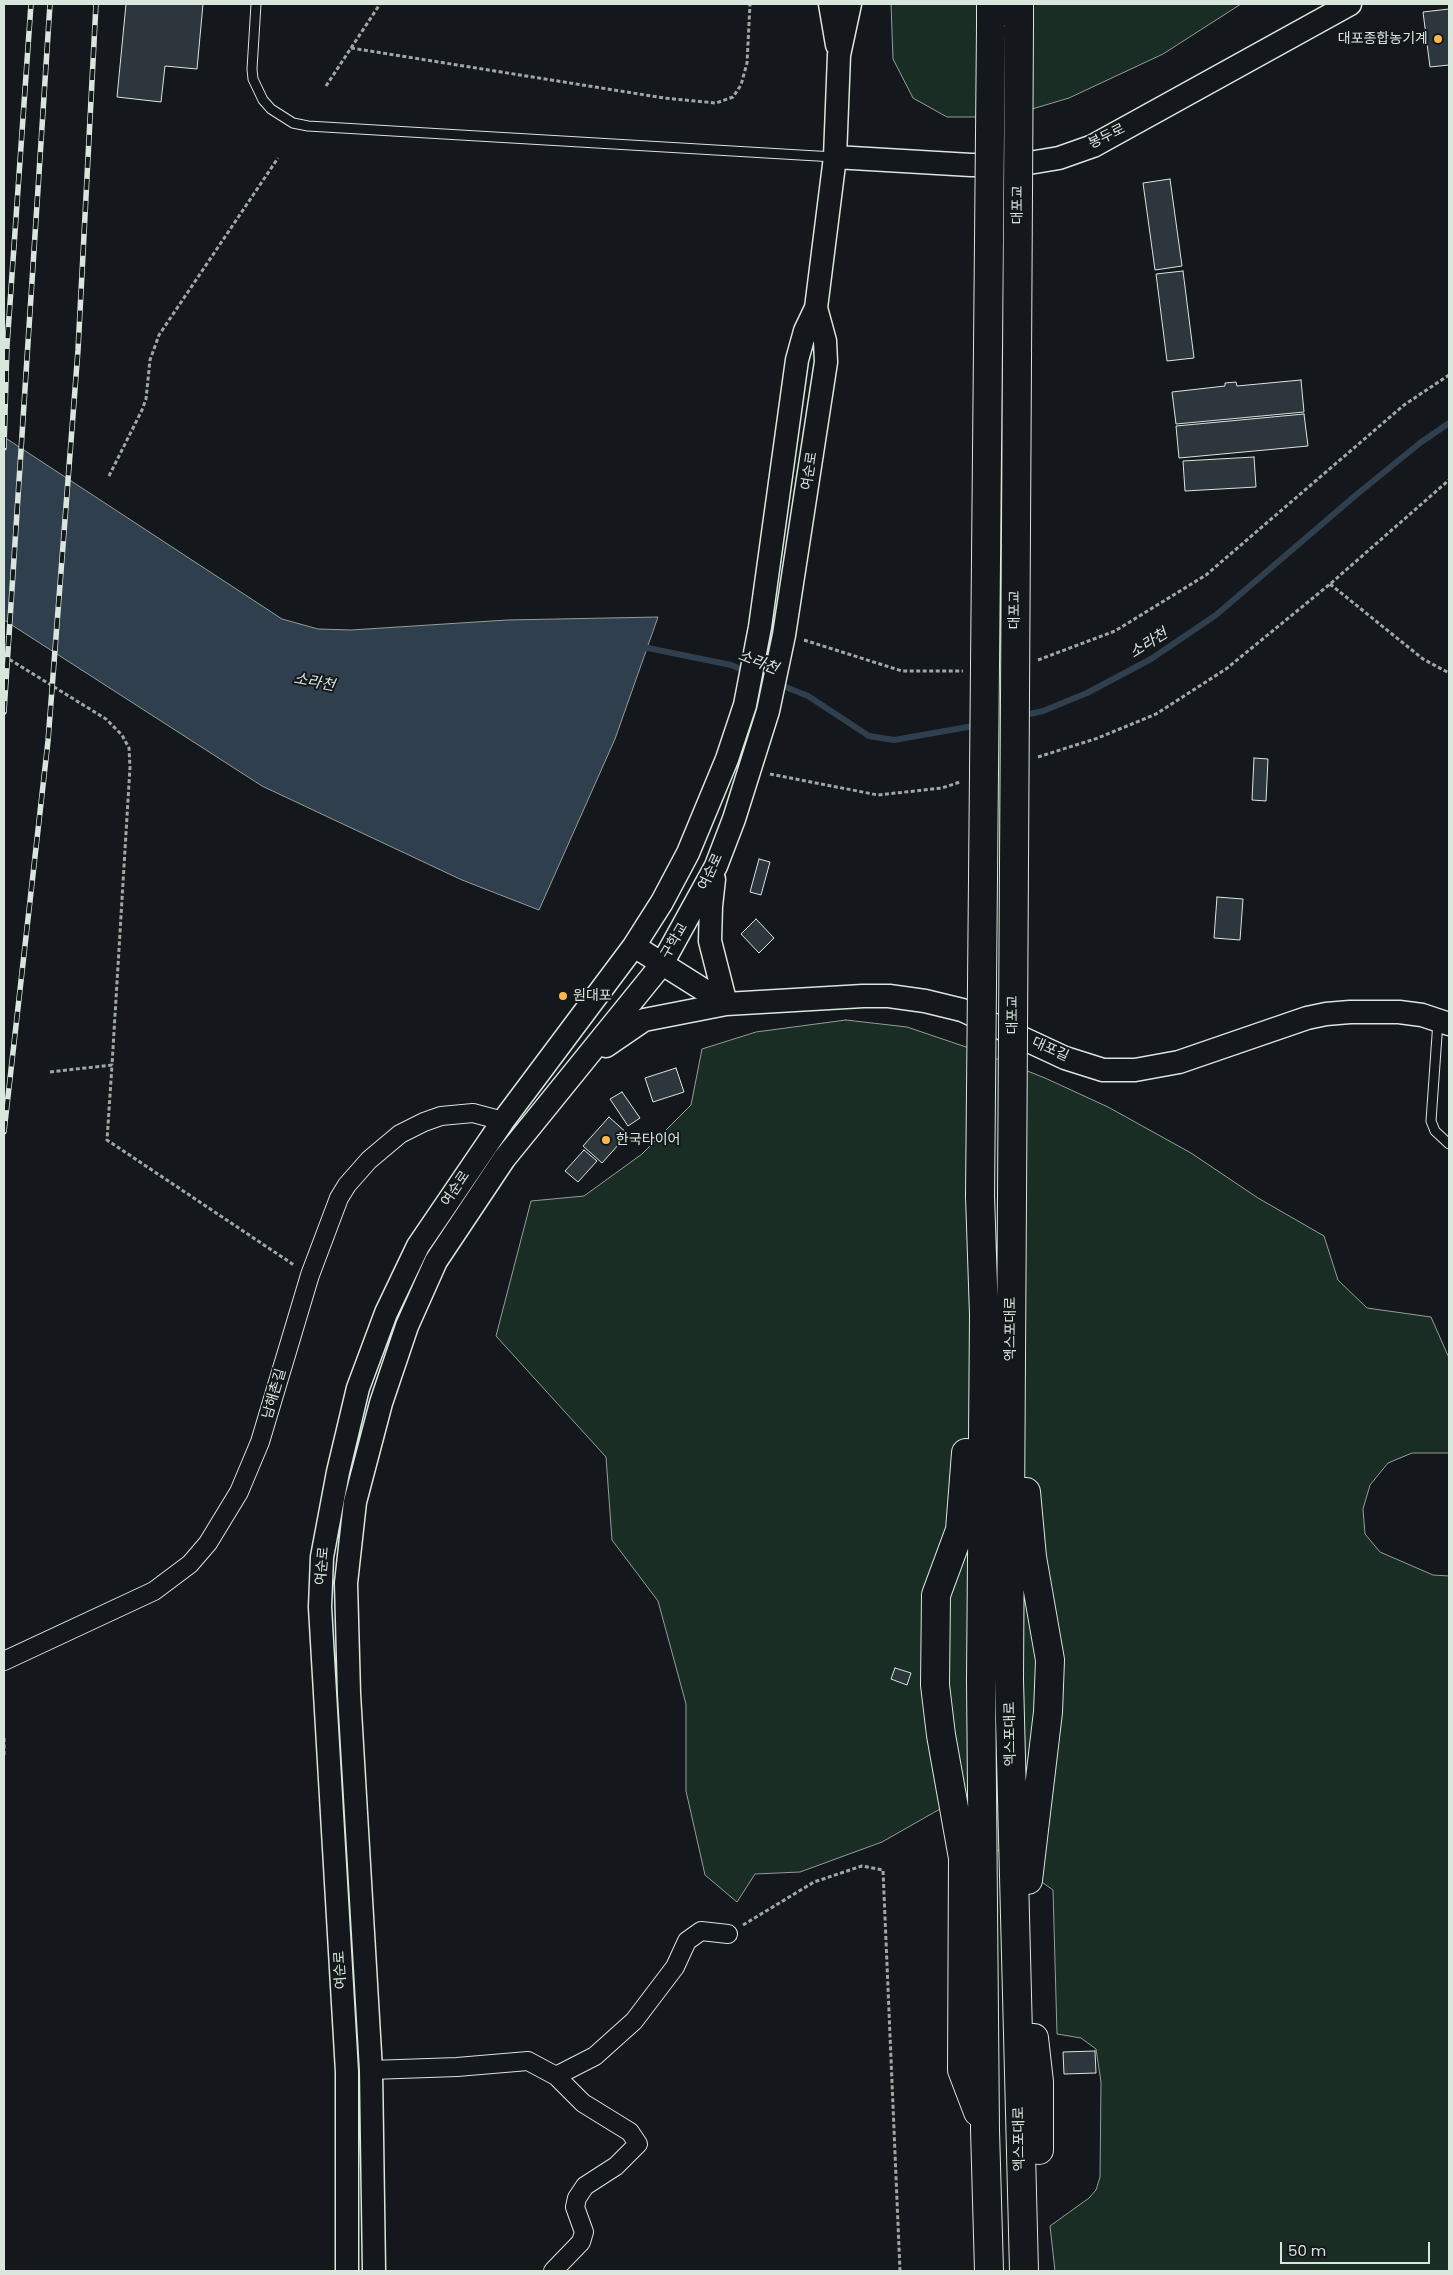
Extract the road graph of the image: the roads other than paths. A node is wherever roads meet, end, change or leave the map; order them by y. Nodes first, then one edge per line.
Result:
1 (256, 4) edge
2 (830, 4) edge
3 (850, 4) edge
4 (1350, 4) edge
5 (1019, 14) edge
6 (991, 16) edge
7 (839, 55) junction
8 (834, 157) junction
9 (816, 308) junction
10 (716, 866) junction
11 (688, 918) joint
12 (634, 946) junction
13 (662, 964) junction
14 (726, 1004) junction
15 (1444, 1022) edge
16 (576, 1070) junction
17 (503, 1121) junction
18 (1449, 1144) edge
19 (980, 1196) joint
20 (1012, 1196) joint
21 (984, 1315) junction
22 (1011, 1318) junction
23 (4, 1661) edge
24 (728, 1934) road end
25 (371, 2070) junction
26 (556, 2076) junction
27 (985, 2130) junction
28 (347, 2271) edge
29 (374, 2271) edge
30 (553, 2271) edge
31 (989, 2271) edge
32 (1024, 2271) edge
33 (1037, 2271) edge

1 - 8 lane
2 - 7 street, 여순로
3 - 7 street, 여순로
4 - 8 street, 봉두로
5 - 20 highway, 대포교, bridge
6 - 19 highway, 대포교, bridge
7 - 8 street, 여순로
8 - 9 street, 여순로
9 - 10 street, 여순로
9 - 12 street, 여순로
10 - 11 street, 여순로
10 - 14 street
11 - 13 street, 구학교
12 - 13 street
12 - 17 street, 여순로
13 - 14 street
13 - 16 street, 여순로
14 - 15 street, 대포길
14 - 16 street, 대포길
15 - 18 lane
16 - 25 street, 여순로
17 - 23 street, 남해촌길
17 - 28 street, 여순로
19 - 21 highway, 엑스포대로
20 - 22 highway, 엑스포대로
21 - 27 highway, 엑스포대로
21 - 27 highway
22 - 32 highway, 엑스포대로
22 - 33 highway
24 - 26 street
25 - 26 street
25 - 29 street, 여순로
26 - 30 street
27 - 31 highway, 엑스포대로

